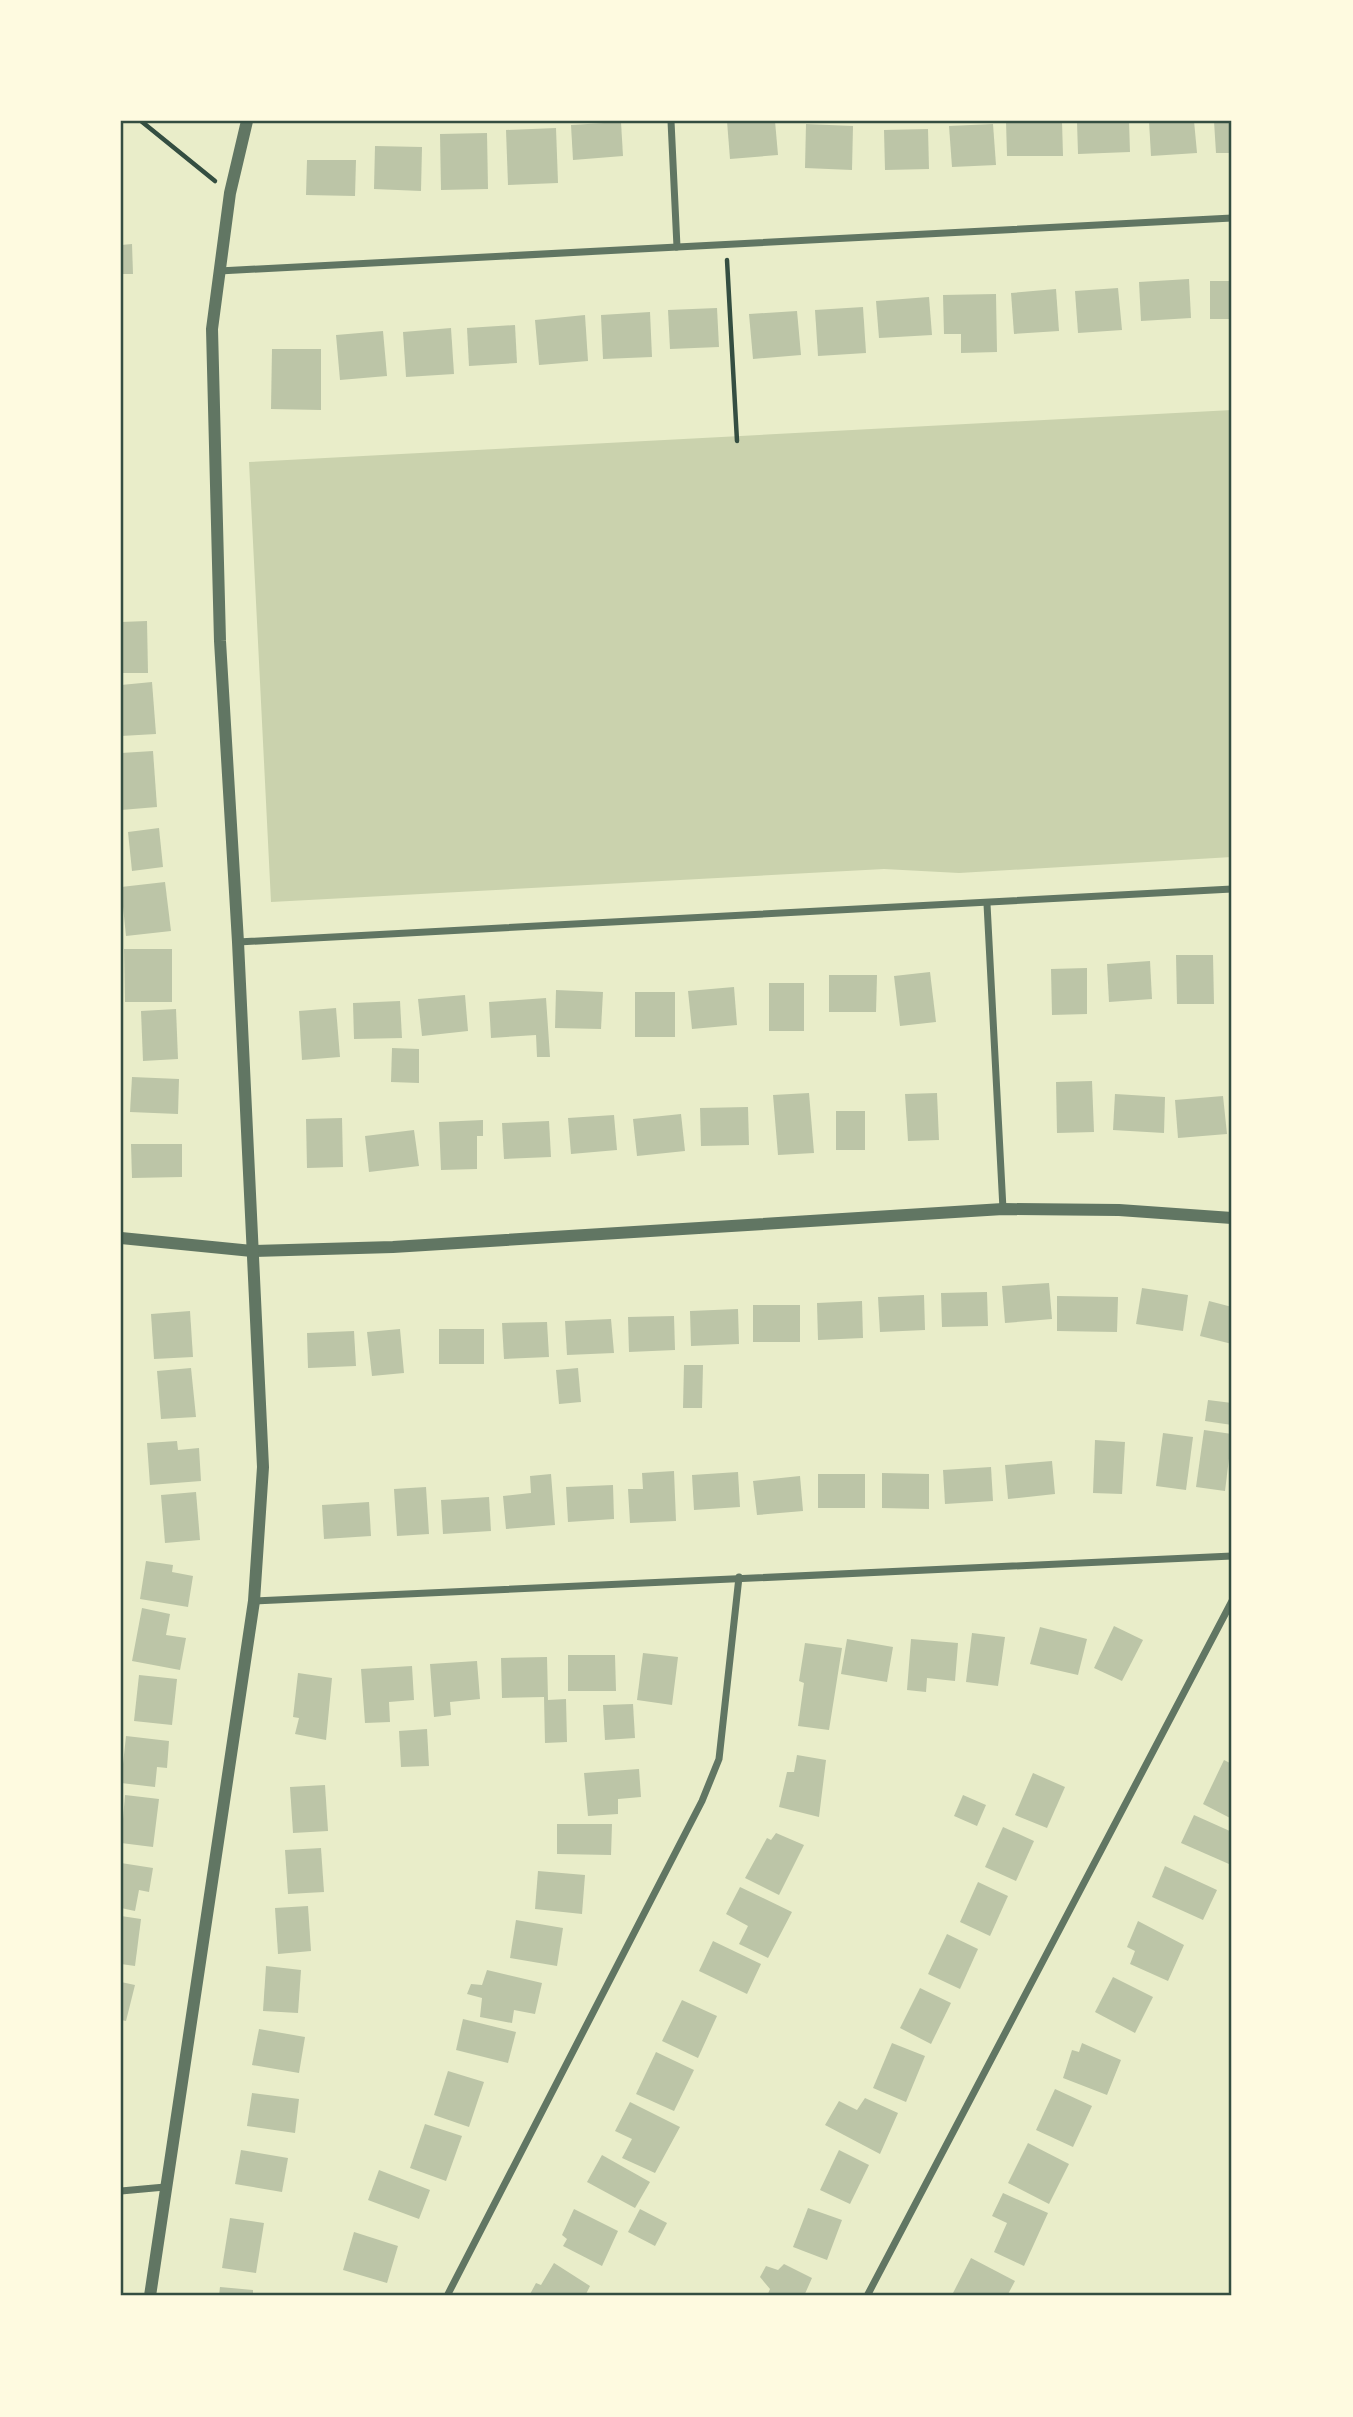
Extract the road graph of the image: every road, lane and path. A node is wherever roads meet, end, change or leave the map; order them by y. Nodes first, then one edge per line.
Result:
1 (141, 121) edge
2 (247, 121) edge
3 (671, 121) edge
4 (230, 193) junction
5 (1232, 218) edge
6 (726, 246) junction
7 (677, 247) junction
8 (219, 271) junction
9 (737, 441) dead end
10 (1232, 889) edge
11 (987, 904) junction
12 (238, 942) junction
13 (1003, 1209) junction
14 (1232, 1217) edge
15 (121, 1238) edge
16 (252, 1251) junction
17 (1232, 1556) edge
18 (739, 1577) junction
19 (254, 1601) junction
20 (1232, 1601) edge
21 (165, 2187) junction
22 (121, 2191) edge
23 (150, 2296) edge
24 (447, 2296) edge
25 (867, 2296) edge

1 - 4 path
2 - 4 street
3 - 7 street
4 - 8 street
5 - 6 street
6 - 7 street
6 - 9 path
7 - 8 street
8 - 12 street
10 - 11 street
11 - 12 street
11 - 13 street
12 - 16 street
13 - 14 street
13 - 16 street
15 - 16 street
16 - 19 street
17 - 18 street
18 - 19 street
18 - 24 street
19 - 21 street
20 - 25 street
21 - 22 street
21 - 23 street

